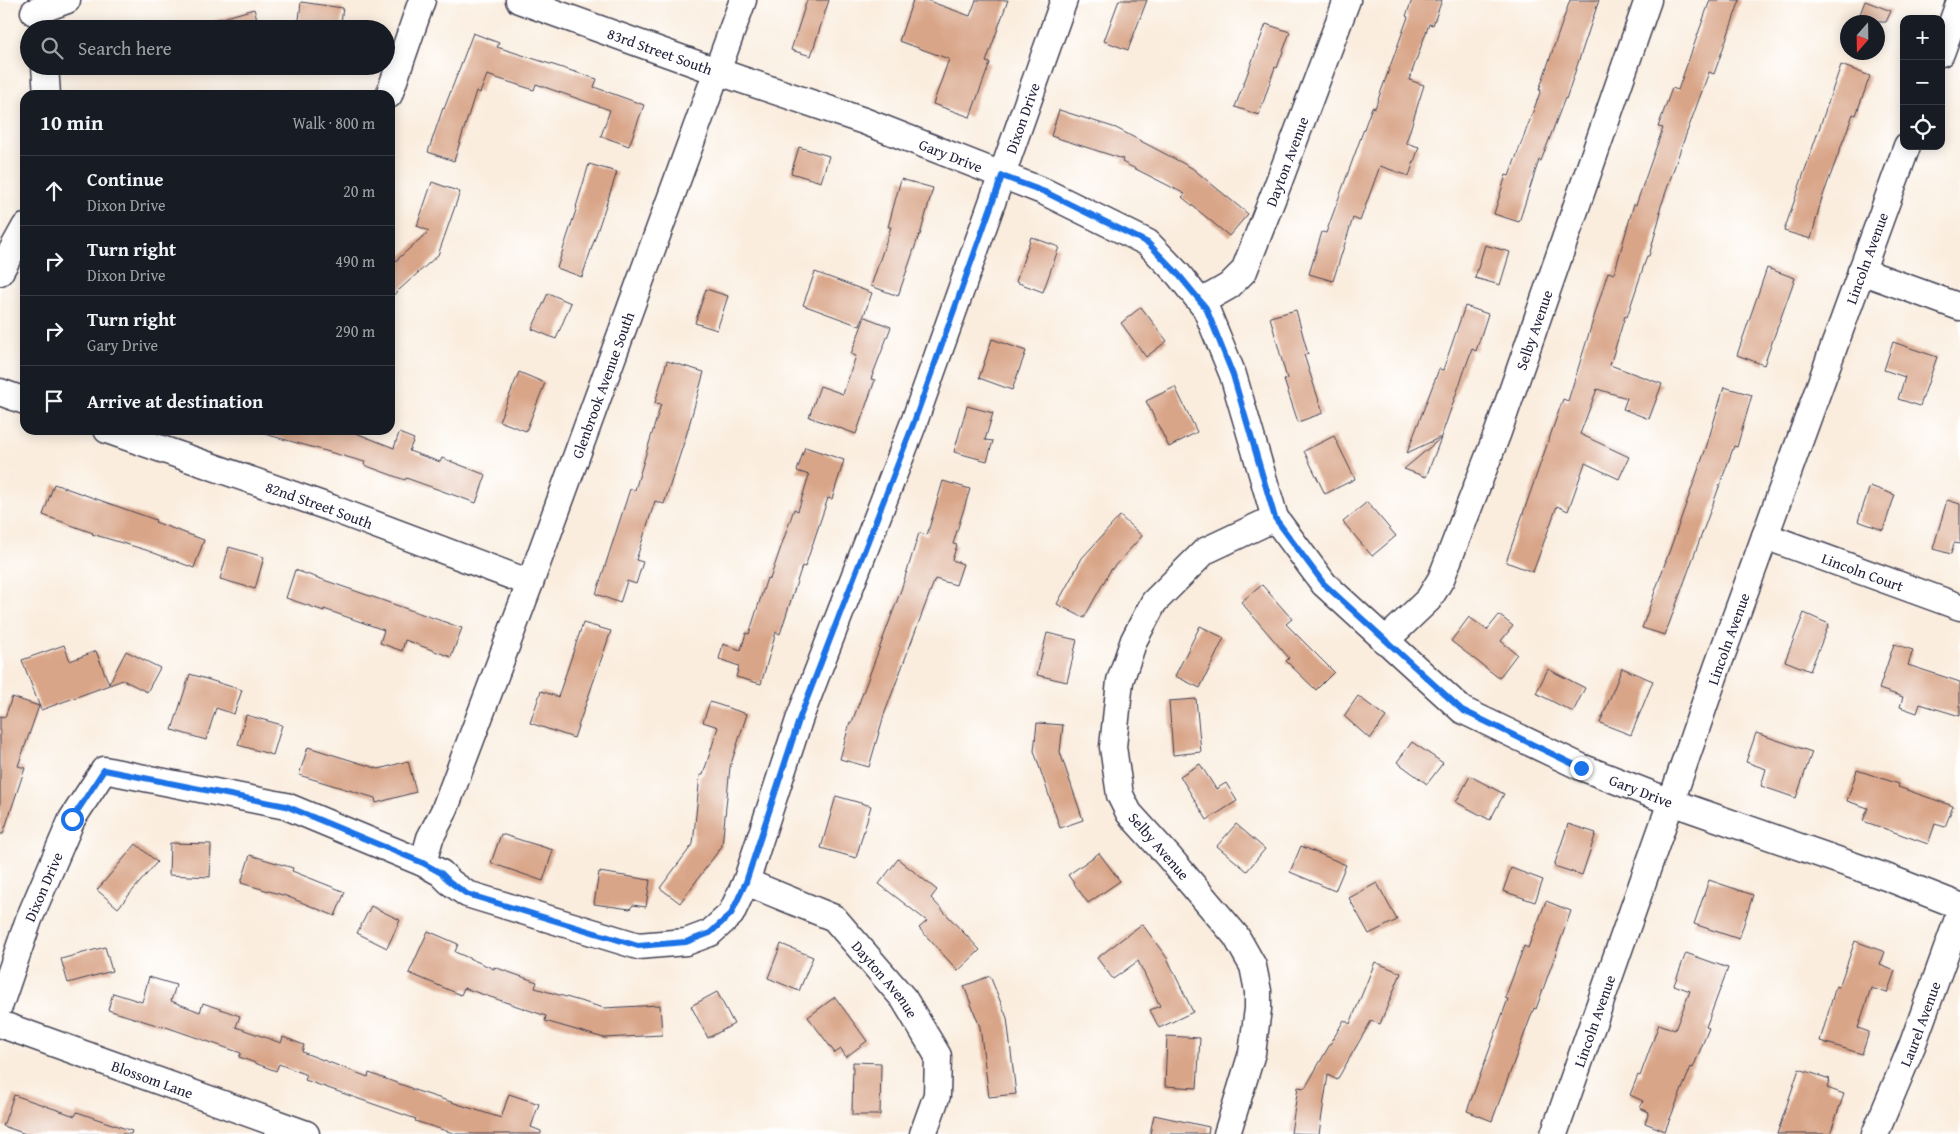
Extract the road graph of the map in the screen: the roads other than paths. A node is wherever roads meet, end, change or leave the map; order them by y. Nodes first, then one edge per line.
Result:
1 (67, 0) edge
2 (422, 0) edge
3 (519, 0) edge
4 (743, 0) edge
5 (1064, 0) edge
6 (1347, 0) edge
7 (1648, 0) edge
8 (1958, 11) edge
9 (34, 13) edge
10 (1945, 42) edge
11 (716, 71) junction
12 (45, 75) edge
13 (47, 90) edge
14 (391, 90) edge
15 (801, 100) joint
16 (1906, 150) edge
17 (1002, 176) junction
18 (20, 236) edge
19 (1861, 271) junction
20 (0, 272) edge
21 (1201, 302) junction
22 (1960, 307) edge
23 (0, 392) edge
24 (20, 399) edge
25 (121, 435) edge
26 (1275, 518) junction
27 (1764, 536) junction
28 (530, 582) junction
29 (1960, 607) edge
30 (1385, 641) junction
31 (1672, 802) junction
32 (423, 863) junction
33 (746, 882) junction
34 (1960, 906) edge
35 (1960, 913) edge
36 (0, 1004) edge
37 (0, 1024) edge
38 (306, 1134) edge
39 (923, 1134) edge
40 (1227, 1134) edge
41 (1554, 1134) edge
42 (1875, 1134) edge

1 - 9 street
2 - 14 street
3 - 11 street, 83rd Street South
4 - 11 street, Glenbrook Avenue South
5 - 17 street, Dixon Drive
6 - 21 street, Dayton Avenue
7 - 30 street, Selby Avenue
8 - 10 street
11 - 15 street, 83rd Street South
11 - 28 street, Glenbrook Avenue South
12 - 13 street
15 - 17 street, Gary Drive
16 - 19 street, Lincoln Avenue
17 - 21 street, Gary Drive
17 - 33 street, Dixon Drive
18 - 20 street
19 - 22 street
19 - 27 street, Lincoln Avenue
21 - 26 street, Gary Drive
23 - 24 street
25 - 28 street, 82nd Street South
26 - 30 street, Gary Drive
26 - 40 street, Selby Avenue
27 - 29 street, Lincoln Court
27 - 31 street, Lincoln Avenue
28 - 32 street, Glenbrook Avenue South
30 - 31 street, Gary Drive
31 - 34 street, Gary Drive
31 - 41 street, Lincoln Avenue
32 - 33 street, Dixon Drive
32 - 36 street, Dixon Drive
33 - 39 street, Dayton Avenue
35 - 42 street, Laurel Avenue
37 - 38 street, Blossom Lane

